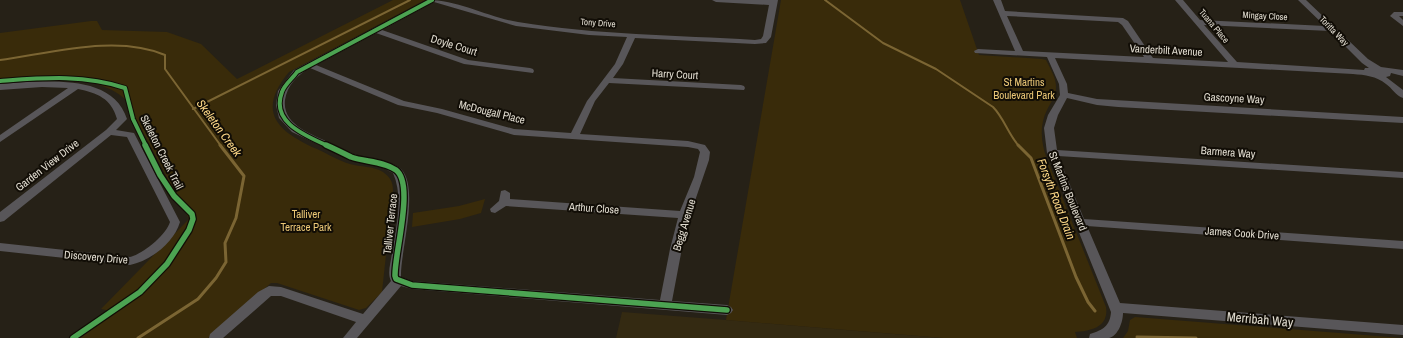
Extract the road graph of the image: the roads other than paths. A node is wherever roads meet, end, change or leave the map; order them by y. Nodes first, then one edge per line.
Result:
1 (433, 0) edge
2 (716, 0) edge
3 (997, 0) edge
4 (1179, 0) edge
5 (1302, 0) edge
6 (774, 1) edge
7 (1003, 13) junction
8 (1399, 15) edge
9 (1198, 22) junction
10 (1403, 24) edge
11 (1331, 29) junction
12 (374, 30) junction
13 (632, 36) junction
14 (978, 51) dead end
15 (1020, 53) junction
16 (1050, 55) junction
17 (1150, 60) junction
18 (1234, 64) junction
19 (309, 65) junction
20 (530, 71) dead end
21 (1377, 71) junction
22 (1403, 73) edge
23 (608, 80) junction
24 (0, 87) edge
25 (75, 87) junction
26 (741, 88) dead end
27 (1064, 95) junction
28 (1403, 95) edge
29 (1403, 120) edge
30 (109, 132) junction
31 (574, 136) junction
32 (0, 139) edge
33 (702, 147) joint
34 (1052, 153) junction
35 (1403, 175) edge
36 (495, 209) dead end
37 (684, 214) junction
38 (0, 218) edge
39 (1081, 222) junction
40 (1403, 245) edge
41 (0, 247) edge
42 (398, 281) junction
43 (665, 304) junction
44 (1117, 308) junction
45 (727, 310) dead end
46 (365, 320) junction
47 (1403, 330) edge
48 (215, 338) edge
49 (349, 338) edge
50 (1095, 338) edge

1 - 12 street, Talliver Terrace
1 - 13 street, Tony Drive
2 - 6 street
3 - 7 street
4 - 9 street, Tuana Place
5 - 11 street, Toritta Way
6 - 13 street, Tony Drive
7 - 15 street
7 - 17 street
8 - 10 street
9 - 11 street, Mingay Close
9 - 18 street, Tuana Place
11 - 21 street, Toritta Way
12 - 19 street, Talliver Terrace
12 - 20 street, Doyle Court
13 - 23 street
14 - 15 street, Vanderbilt Avenue
15 - 16 street, Vanderbilt Avenue
16 - 17 street, Vanderbilt Avenue
16 - 27 street
17 - 18 street, Vanderbilt Avenue
18 - 21 street, Vanderbilt Avenue
19 - 31 street, McDougall Place
19 - 42 street, Talliver Terrace
21 - 22 street, Vanderbilt Avenue
21 - 28 street, Toritta Way
23 - 26 street, Harry Court
23 - 31 street
24 - 25 street
25 - 30 street, Garden View Drive
25 - 32 street
27 - 29 street, Gascoyne Way
27 - 34 street, St Martins Boulevard
30 - 38 street, Garden View Drive
30 - 41 street, Discovery Drive
31 - 33 street, McDougall Place
33 - 37 street, Begg Avenue
34 - 35 street, Barmera Way
34 - 39 street, St Martins Boulevard
36 - 37 street, Arthur Close
37 - 43 street, Begg Avenue
39 - 40 street, James Cook Drive
39 - 44 street, St Martins Boulevard
42 - 43 street
42 - 46 street
43 - 45 street
44 - 47 street, Merribah Way
44 - 50 street
46 - 48 street
46 - 49 street

